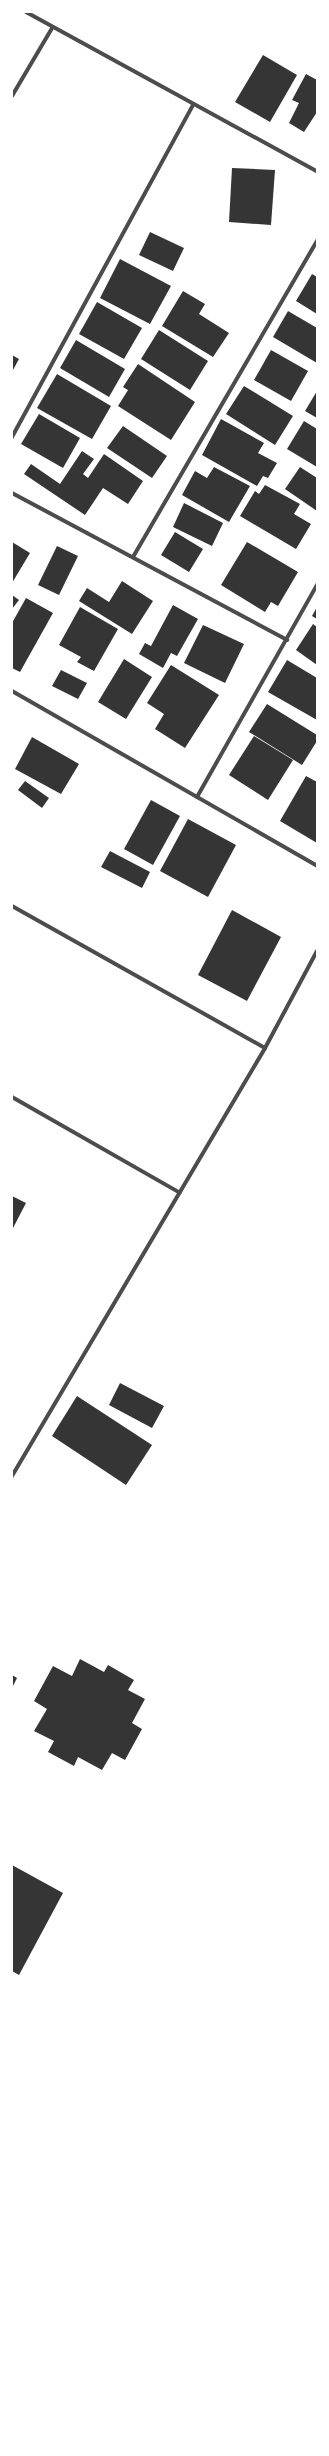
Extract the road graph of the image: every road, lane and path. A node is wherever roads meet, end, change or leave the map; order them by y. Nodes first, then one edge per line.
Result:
1 (26, 12) edge
2 (52, 28) junction
3 (12, 96) edge
4 (193, 105) junction
5 (317, 171) edge
6 (317, 241) edge
7 (12, 437) edge
8 (12, 493) edge
9 (134, 557) junction
10 (317, 585) edge
11 (287, 640) junction
12 (12, 691) edge
13 (197, 797) junction
14 (317, 866) edge
15 (12, 906) edge
16 (317, 951) edge
17 (265, 1048) junction
18 (12, 1097) edge
19 (180, 1193) junction
20 (12, 1476) edge

1 - 2 street
2 - 3 street
2 - 4 street
4 - 5 street
4 - 7 street
6 - 9 street
8 - 9 street
9 - 11 street
10 - 11 street
11 - 13 street
12 - 13 street
13 - 14 street
15 - 17 street
16 - 17 street
17 - 19 street
18 - 19 street
19 - 20 street

